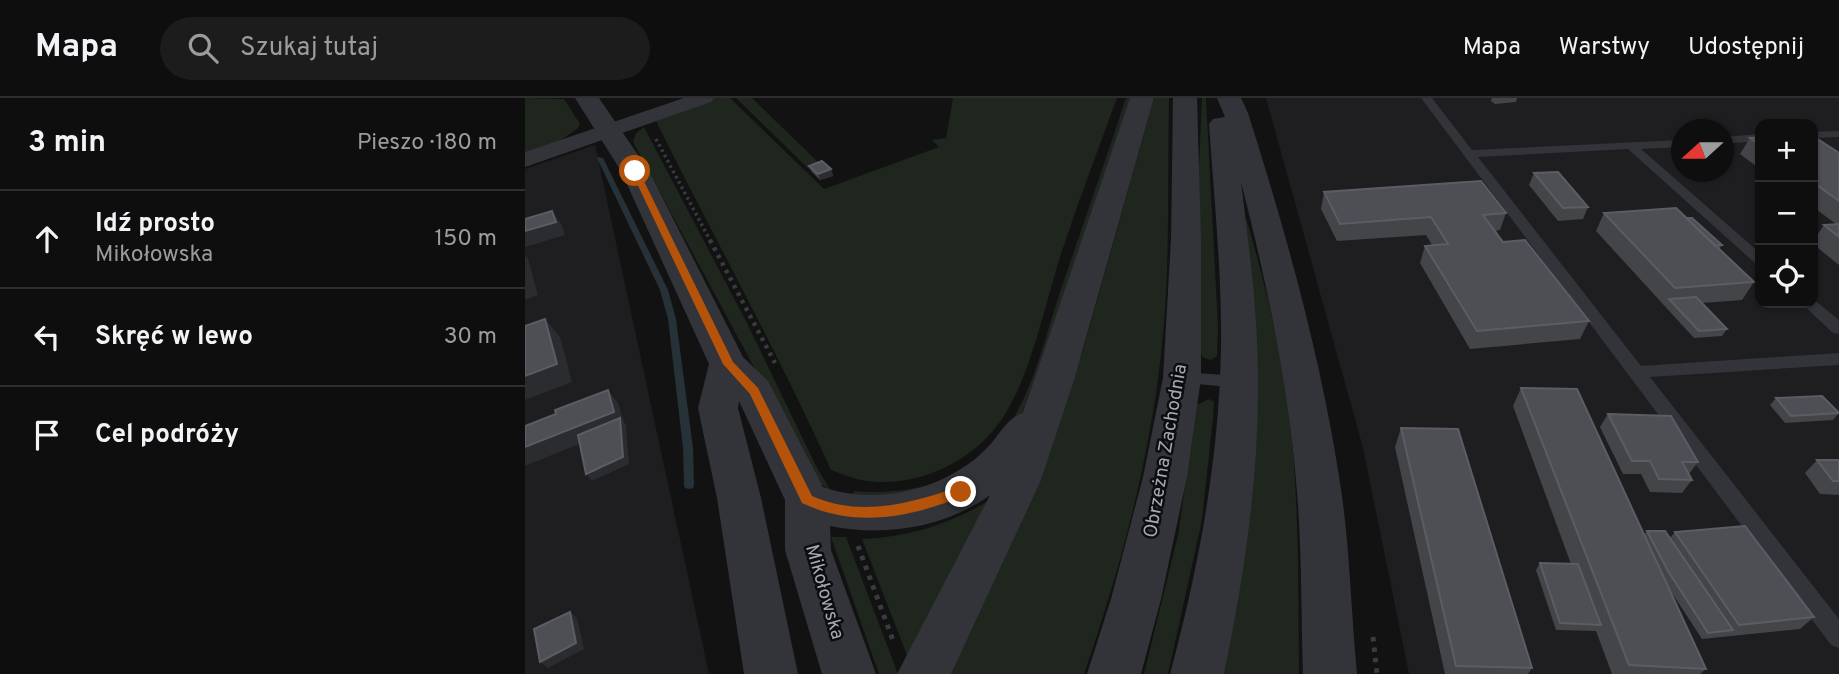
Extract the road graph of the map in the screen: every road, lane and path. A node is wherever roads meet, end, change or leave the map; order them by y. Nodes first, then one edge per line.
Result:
1 (587, 98) edge
2 (704, 98) edge
3 (1142, 98) edge
4 (1185, 98) edge
5 (1219, 98) edge
6 (1229, 98) edge
7 (1426, 98) edge
8 (611, 131) junction
9 (1839, 134) edge
10 (1818, 135) edge
11 (1755, 138) edge
12 (1734, 140) edge
13 (1671, 144) edge
14 (1631, 146) junction
15 (1470, 154) junction
16 (525, 160) edge
17 (1755, 256) edge
18 (1815, 308) edge
19 (1839, 329) edge
20 (1839, 359) edge
21 (728, 364) junction
22 (1638, 372) junction
23 (1182, 378) junction
24 (1055, 380) junction
25 (1239, 382) junction
26 (807, 500) junction
27 (1839, 637) edge
28 (771, 674) edge
29 (849, 674) edge
30 (924, 674) edge
31 (1114, 674) edge
32 (1197, 674) edge
33 (1330, 674) edge

1 - 8 street, Mikołowska
2 - 8 street
3 - 24 street
4 - 23 street, Obrzeżna Zachodnia
5 - 25 street
6 - 33 street
7 - 15 lane
8 - 16 street
8 - 21 street, Mikołowska
9 - 10 lane
11 - 12 lane
13 - 14 lane
14 - 15 lane
14 - 17 lane
15 - 22 lane
18 - 19 lane
20 - 22 lane
21 - 26 street, Mikołowska
21 - 28 street
22 - 27 lane
23 - 25 lane
23 - 31 street, Obrzeżna Zachodnia
24 - 26 street
24 - 30 street
25 - 32 street
26 - 29 street, Mikołowska

